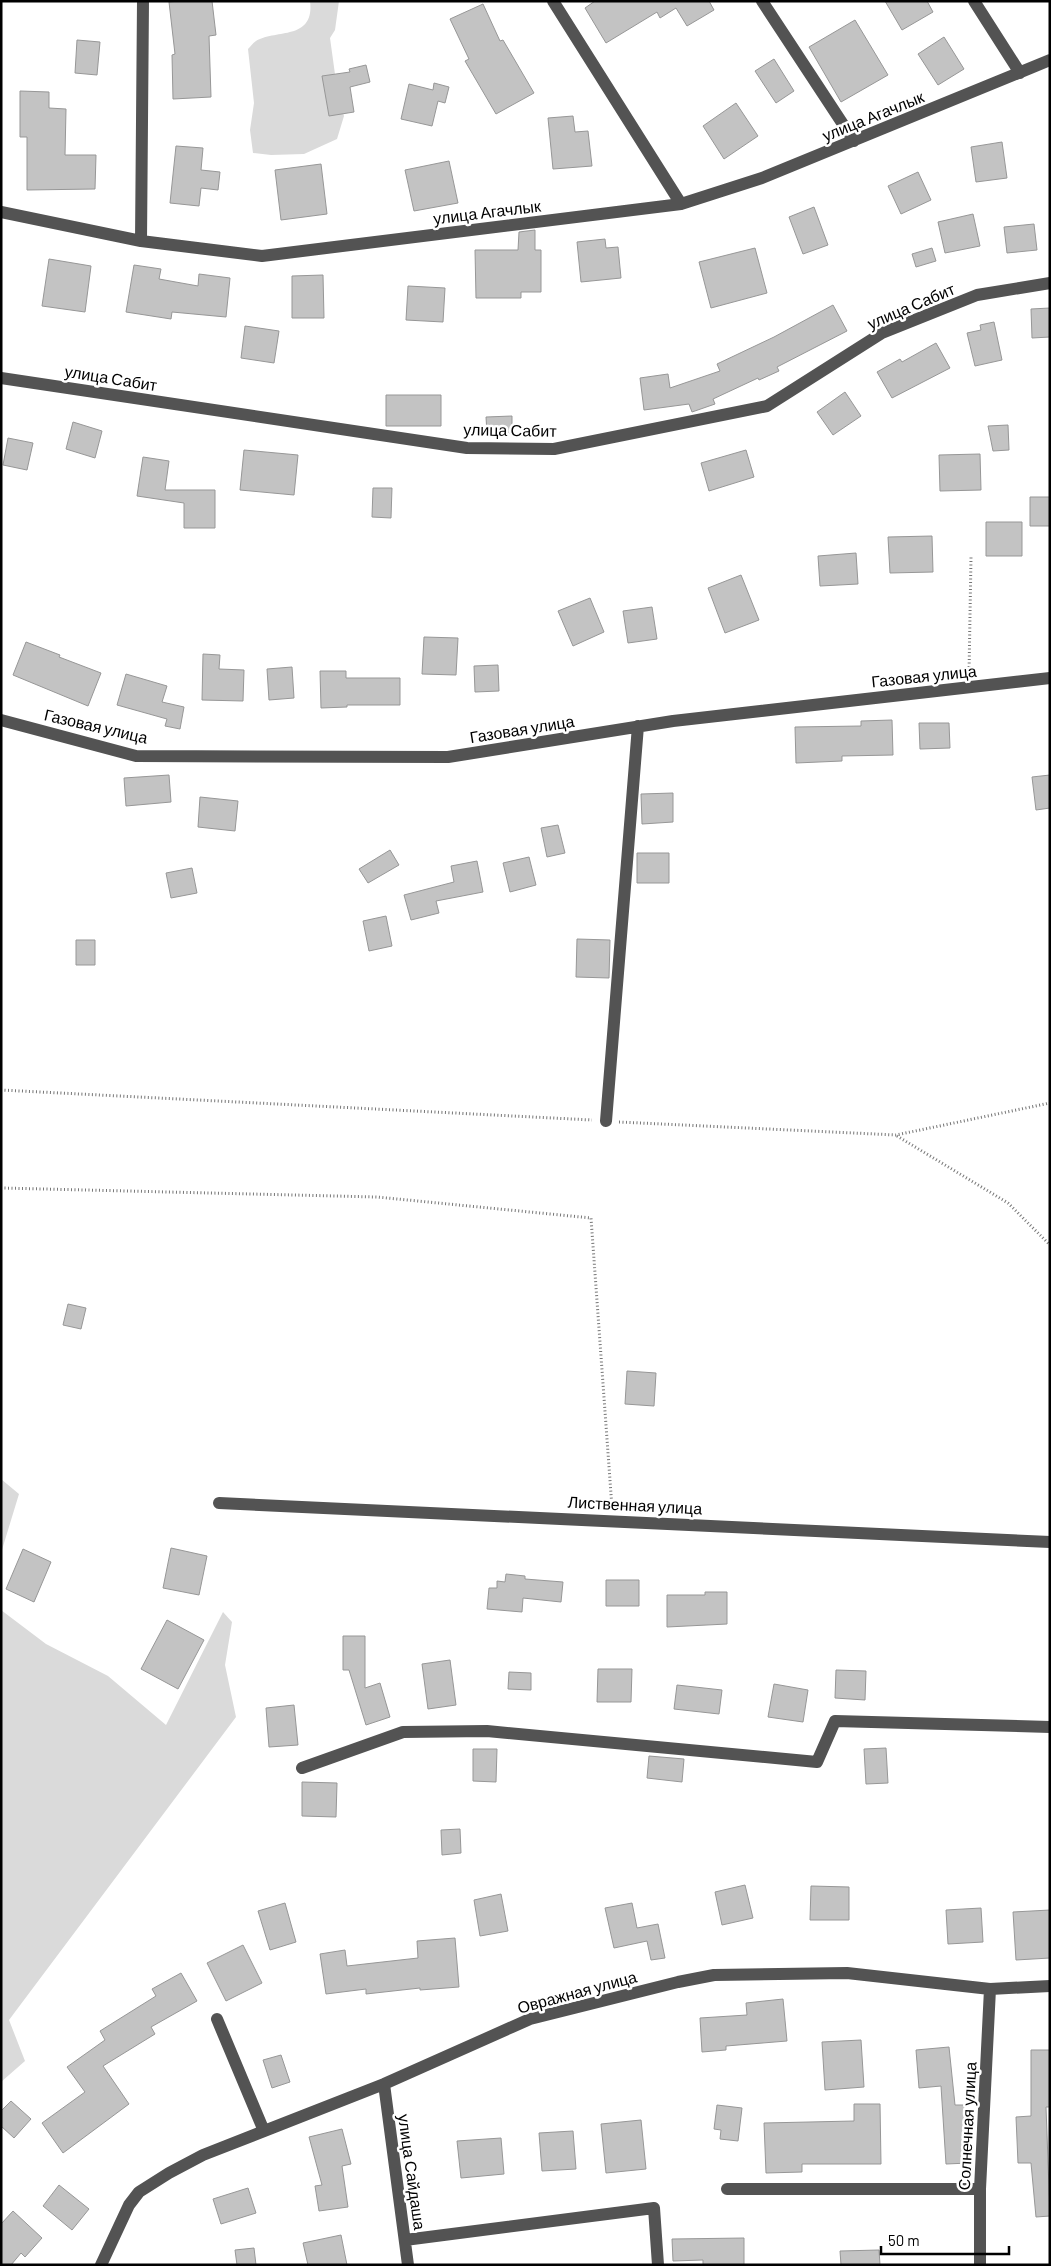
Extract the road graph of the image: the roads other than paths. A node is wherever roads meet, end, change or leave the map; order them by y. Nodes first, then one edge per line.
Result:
1 (143, 1) edge
2 (553, 1) edge
3 (762, 1) edge
4 (974, 1) edge
5 (1050, 60) edge
6 (1020, 73) junction
7 (854, 141) junction
8 (682, 204) junction
9 (1, 212) edge
10 (141, 241) junction
11 (1050, 284) edge
12 (1, 378) edge
13 (1050, 678) edge
14 (1, 720) edge
15 (638, 726) junction
16 (606, 1121) road end
17 (219, 1503) dead end
18 (1050, 1542) edge
19 (1050, 1727) edge
20 (302, 1768) dead end
21 (1050, 1986) edge
22 (990, 1989) junction
23 (216, 2019) dead end
24 (384, 2084) junction
25 (264, 2130) junction
26 (727, 2189) dead end
27 (980, 2189) junction
28 (405, 2240) junction
29 (101, 2265) edge
30 (408, 2265) edge
31 (658, 2265) edge
32 (980, 2265) edge

1 - 10 street
2 - 8 street
3 - 7 street
4 - 6 street
5 - 6 street, улица Агачлык
6 - 7 street, улица Агачлык
7 - 8 street, улица Агачлык
8 - 10 street, улица Агачлык
9 - 10 street, улица Агачлык
11 - 12 street, улица Сабит
13 - 15 street, Газовая улица
14 - 15 street, Газовая улица
15 - 16 street
17 - 18 street, Лиственная улица
19 - 20 street
21 - 22 street, Овражная улица
22 - 24 street, Овражная улица
22 - 27 street, Солнечная улица
23 - 25 street
24 - 25 street, Овражная улица
24 - 28 street, улица Сайдаша
25 - 29 street, Овражная улица
26 - 27 street
27 - 32 street, Солнечная улица
28 - 30 street, улица Сайдаша
28 - 31 street

